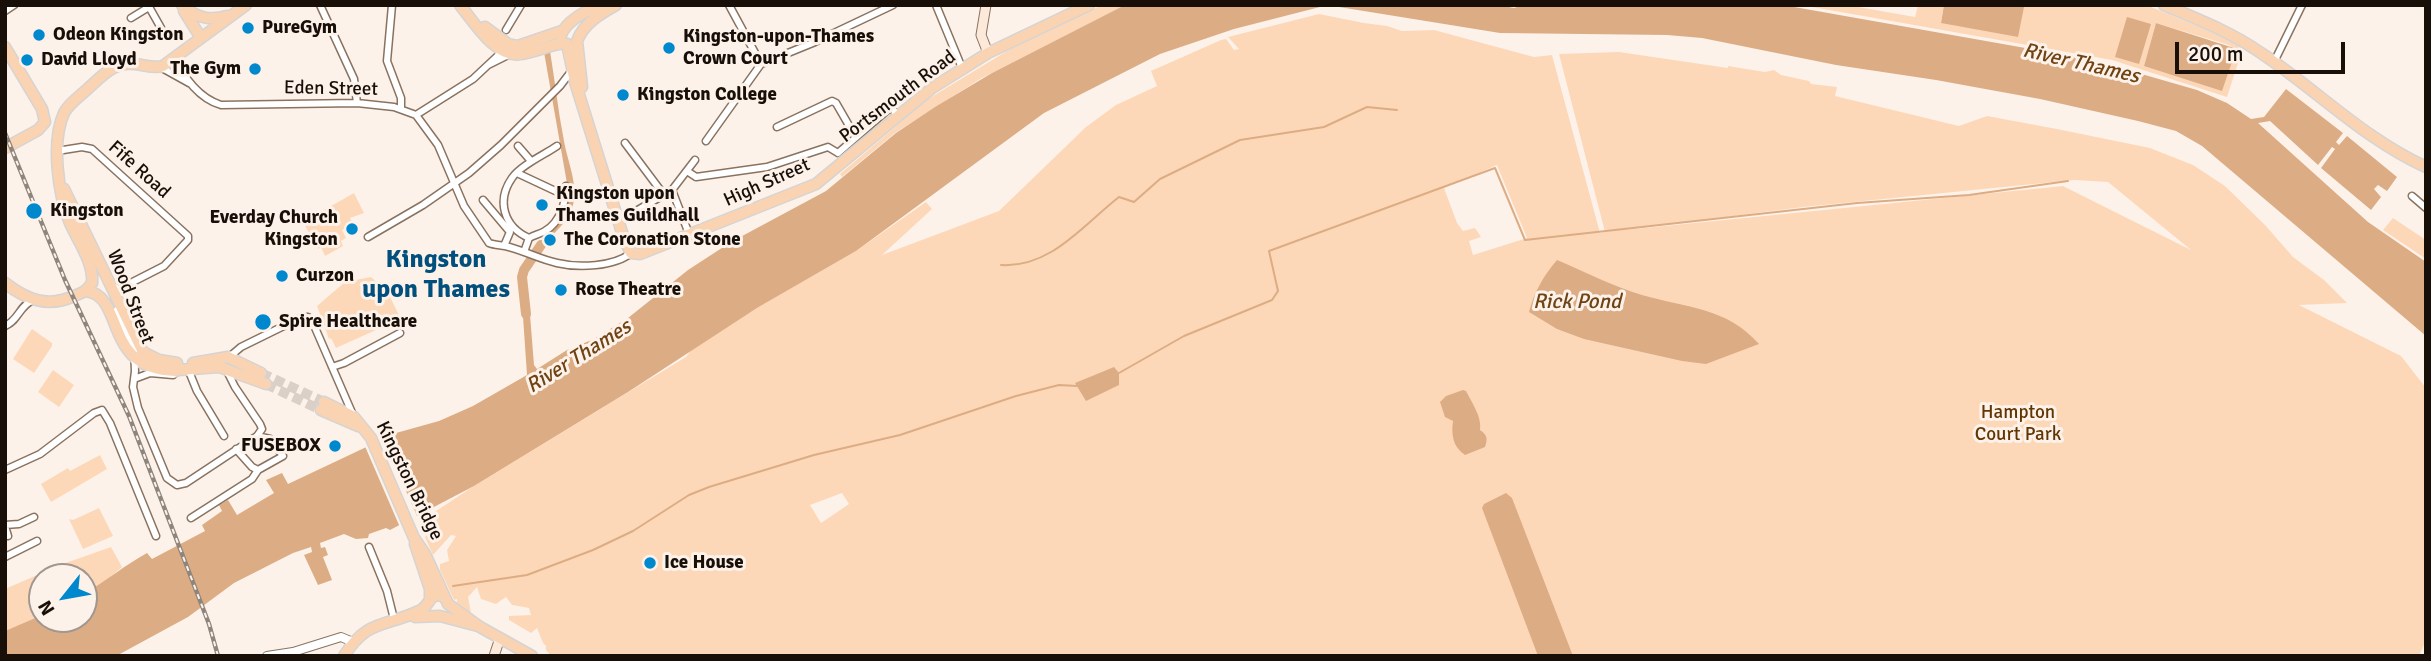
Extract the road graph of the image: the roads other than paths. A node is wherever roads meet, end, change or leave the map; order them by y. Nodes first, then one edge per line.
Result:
1 (14, 5) edge
2 (182, 5) edge
3 (246, 5) edge
4 (392, 5) edge
5 (460, 5) edge
6 (521, 5) edge
7 (598, 5) edge
8 (617, 5) edge
9 (729, 5) edge
10 (893, 5) edge
11 (936, 5) edge
12 (986, 5) edge
13 (1089, 5) edge
14 (2302, 5) edge
15 (148, 6) edge
16 (320, 6) edge
17 (2170, 6) edge
18 (5, 11) edge
19 (231, 15) junction
20 (131, 18) dead end
21 (161, 28) dead end
22 (506, 30) dead end
23 (570, 37) junction
24 (201, 38) junction
25 (5, 47) edge
26 (508, 50) junction
27 (988, 52) junction
28 (177, 57) junction
29 (2274, 62) junction
30 (761, 64) junction
31 (160, 67) junction
32 (962, 68) junction
33 (573, 69) junction
34 (575, 82) junction
35 (193, 86) junction
36 (560, 86) junction
37 (583, 100) junction
38 (357, 103) junction
39 (401, 108) junction
40 (894, 112) junction
41 (416, 115) junction
42 (777, 127) dead end
43 (855, 136) junction
44 (706, 141) dead end
45 (625, 143) dead end
46 (518, 146) dead end
47 (557, 146) dead end
48 (5, 148) edge
49 (57, 152) junction
50 (840, 157) junction
51 (695, 160) dead end
52 (531, 161) junction
53 (2426, 167) edge
54 (687, 171) junction
55 (517, 173) junction
56 (60, 183) junction
57 (455, 185) junction
58 (565, 186) dead end
59 (672, 190) junction
60 (566, 195) junction
61 (664, 195) junction
62 (2412, 196) dead end
63 (483, 200) dead end
64 (2426, 208) edge
65 (619, 221) junction
66 (689, 234) junction
67 (368, 237) dead end
68 (529, 237) junction
69 (504, 246) junction
70 (92, 248) junction
71 (526, 253) junction
72 (631, 253) junction
73 (5, 284) edge
74 (111, 285) junction
75 (86, 291) junction
76 (34, 299) junction
77 (5, 326) edge
78 (397, 335) dead end
79 (135, 359) junction
80 (222, 365) junction
81 (332, 367) junction
82 (180, 370) junction
83 (255, 376) joint
84 (134, 379) junction
85 (239, 393) junction
86 (343, 396) junction
87 (323, 406) tunnel mouth
88 (354, 421) junction
89 (224, 436) dead end
90 (257, 436) junction
91 (236, 449) junction
92 (5, 470) edge
93 (258, 470) junction
94 (34, 517) dead end
95 (191, 518) dead end
96 (5, 526) edge
97 (156, 536) dead end
98 (37, 541) dead end
99 (369, 547) dead end
100 (15, 552) junction
101 (5, 557) edge
102 (422, 557) junction
103 (446, 600) junction
104 (428, 601) junction
105 (437, 616) junction
106 (398, 618) junction
107 (480, 627) junction
108 (499, 638) junction
109 (353, 642) junction
110 (267, 656) edge
111 (344, 656) edge
112 (494, 656) edge
113 (532, 656) edge

1 - 18 street
2 - 19 main road
2 - 24 main road
3 - 19 main road
4 - 39 street
5 - 26 main road
6 - 22 street
7 - 23 main road
8 - 23 main road
9 - 30 street
10 - 30 street
11 - 32 street
12 - 27 main road
13 - 27 main road, Portsmouth Road
14 - 29 street
15 - 20 street
15 - 21 street
16 - 38 street
17 - 29 main road
19 - 24 main road
23 - 26 main road
23 - 33 main road
23 - 37 main road
24 - 28 main road
25 - 48 main road
26 - 41 street
27 - 32 main road, Portsmouth Road
28 - 31 main road
28 - 35 street
29 - 53 main road
30 - 44 street
31 - 35 street
31 - 49 main road, Wood Street
32 - 40 main road, Portsmouth Road
33 - 34 main road
33 - 36 street
34 - 36 street
34 - 37 main road
35 - 38 street, Eden Street
36 - 57 street
37 - 65 main road
38 - 39 street, Eden Street
39 - 41 street, Eden Street
40 - 43 street
40 - 50 main road, Portsmouth Road
41 - 57 street
42 - 43 street
43 - 50 street
45 - 61 street
46 - 52 street
47 - 52 street
49 - 56 main road, Wood Street
49 - 74 street, Fife Road
50 - 54 street
50 - 66 main road, High Street
51 - 54 street
52 - 55 street
54 - 59 street
55 - 60 street
55 - 68 street
56 - 70 main road, Wood Street
56 - 75 main road
57 - 67 street
57 - 69 street
58 - 60 street
59 - 61 street
59 - 66 street
60 - 68 street
61 - 65 street
62 - 64 street
63 - 69 street
65 - 72 main road
66 - 72 main road, High Street
68 - 71 street
69 - 71 street
70 - 74 main road, Wood Street
70 - 79 street, Wood Street
71 - 72 street, High Street
73 - 76 main road
74 - 82 main road, Wood Street
75 - 76 main road
75 - 79 main road
76 - 77 street
78 - 81 street
79 - 82 main road, Wood Street
79 - 84 street, Wood Street
80 - 81 street, Wood Street
80 - 82 main road, Wood Street
80 - 83 main road
80 - 85 street
81 - 86 street
82 - 84 street
82 - 89 street
83 - 85 street
84 - 91 street, Wood Street
85 - 90 street
86 - 88 street
86 - 88 street
87 - 88 main road
88 - 102 main road, Kingston Bridge
90 - 91 street
90 - 93 street
91 - 93 street
92 - 97 street
93 - 95 street
94 - 96 street
96 - 100 street
98 - 100 street
99 - 106 street
100 - 101 street
102 - 103 main road
102 - 104 main road
103 - 104 main road
103 - 105 main road
103 - 107 main road
104 - 105 main road
104 - 106 main road
105 - 106 main road
105 - 107 main road
106 - 109 main road
107 - 108 main road
108 - 112 main road
108 - 113 main road
109 - 110 street
109 - 111 main road

